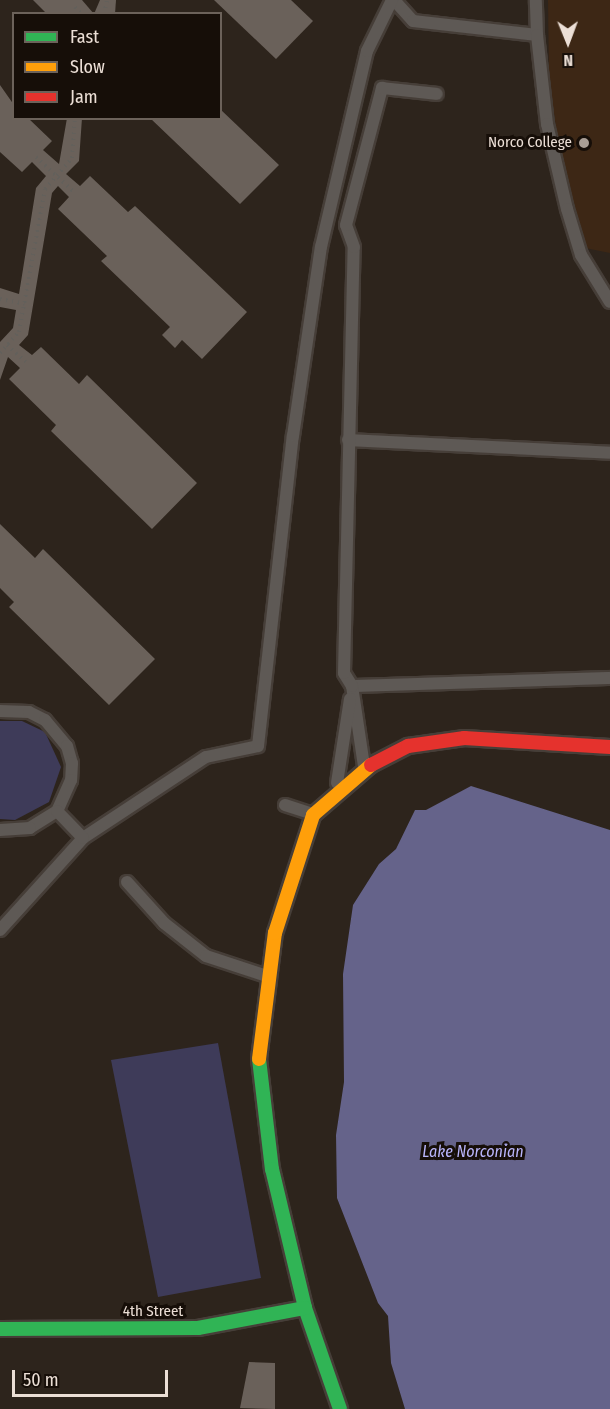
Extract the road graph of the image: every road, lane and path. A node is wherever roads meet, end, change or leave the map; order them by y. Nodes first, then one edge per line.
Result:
1 (393, 0) edge
2 (536, 0) edge
3 (75, 7) dead end
4 (79, 12) edge
5 (537, 35) junction
6 (437, 94) dead end
7 (75, 120) edge
8 (36, 157) dead end
9 (57, 176) junction
10 (74, 192) dead end
11 (0, 299) edge
12 (610, 302) edge
13 (25, 304) junction
14 (7, 345) junction
15 (0, 353) edge
16 (26, 362) dead end
17 (348, 440) junction
18 (610, 453) edge
19 (610, 678) edge
20 (352, 686) junction
21 (0, 711) edge
22 (610, 747) edge
23 (364, 769) junction
24 (335, 795) junction
25 (285, 805) dead end
26 (57, 811) junction
27 (313, 815) junction
28 (0, 830) edge
29 (83, 838) junction
30 (127, 882) dead end
31 (0, 930) edge
32 (268, 977) junction
33 (305, 1308) junction
34 (0, 1329) edge
35 (340, 1409) edge

1 - 5 lane
1 - 29 lane
2 - 5 lane
3 - 4 path
5 - 12 lane
6 - 17 lane
7 - 9 path
8 - 9 path
9 - 10 path
9 - 13 path
11 - 13 path
13 - 14 path
14 - 15 path
14 - 16 path
17 - 18 lane
17 - 20 lane
19 - 20 lane
20 - 23 lane
20 - 24 lane
21 - 26 lane
22 - 23 street
23 - 24 street
24 - 27 street
25 - 27 lane
26 - 28 lane
26 - 29 lane
27 - 32 street
29 - 31 lane
30 - 32 lane
32 - 33 street
33 - 34 street, 4th Street
33 - 35 street

